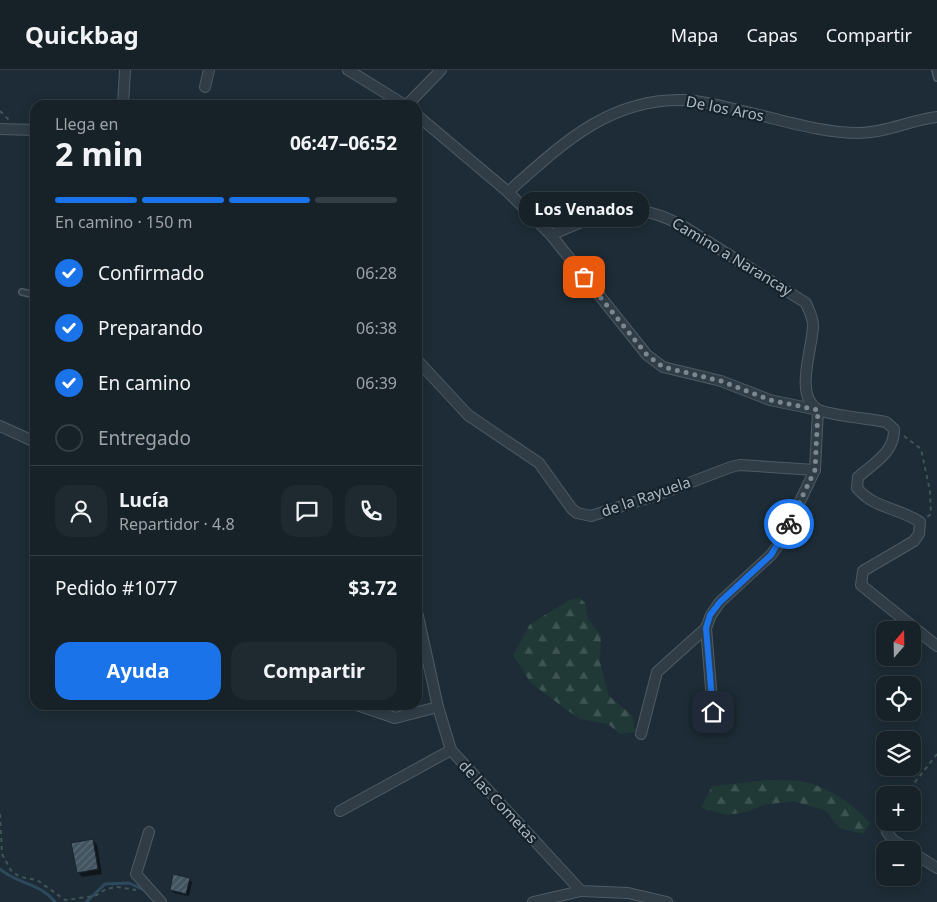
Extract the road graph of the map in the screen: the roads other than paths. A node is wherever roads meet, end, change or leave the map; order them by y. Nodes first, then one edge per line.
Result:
1 (125, 70) edge
2 (209, 70) edge
3 (348, 70) edge
4 (441, 70) edge
5 (935, 70) edge
6 (937, 78) edge
7 (205, 87) dead end
8 (123, 100) edge
9 (398, 100) edge
10 (411, 100) edge
11 (937, 117) edge
12 (422, 119) edge
13 (0, 129) edge
14 (30, 129) edge
15 (508, 192) junction
16 (552, 235) junction
17 (22, 292) dead end
18 (30, 294) edge
19 (422, 365) edge
20 (818, 410) junction
21 (0, 426) edge
22 (30, 440) edge
23 (815, 470) junction
24 (706, 628) junction
25 (422, 634) edge
26 (937, 646) edge
27 (438, 707) junction
28 (372, 710) edge
29 (713, 712) dead end
30 (641, 734) dead end
31 (451, 750) junction
32 (340, 811) dead end
33 (887, 831) edge
34 (149, 832) dead end
35 (895, 841) edge
36 (921, 858) edge
37 (937, 868) edge
38 (582, 891) junction
39 (161, 902) edge
40 (533, 902) edge
41 (667, 902) edge

1 - 8 street
2 - 7 street
3 - 9 street
4 - 10 street
5 - 6 lane
11 - 15 street, De los Aros
12 - 15 street
13 - 14 street
15 - 16 street
16 - 20 street
16 - 20 street, Camino a Narancay
17 - 18 lane
19 - 23 street, de la Rayuela
20 - 23 street
20 - 26 street
21 - 22 street
23 - 24 street
24 - 29 street
24 - 30 street
25 - 27 street, de las Cometas
27 - 28 street
27 - 31 street, de las Cometas
31 - 32 street
31 - 38 street, de las Cometas
33 - 35 street
34 - 39 street
36 - 37 street
38 - 40 street
38 - 41 street

